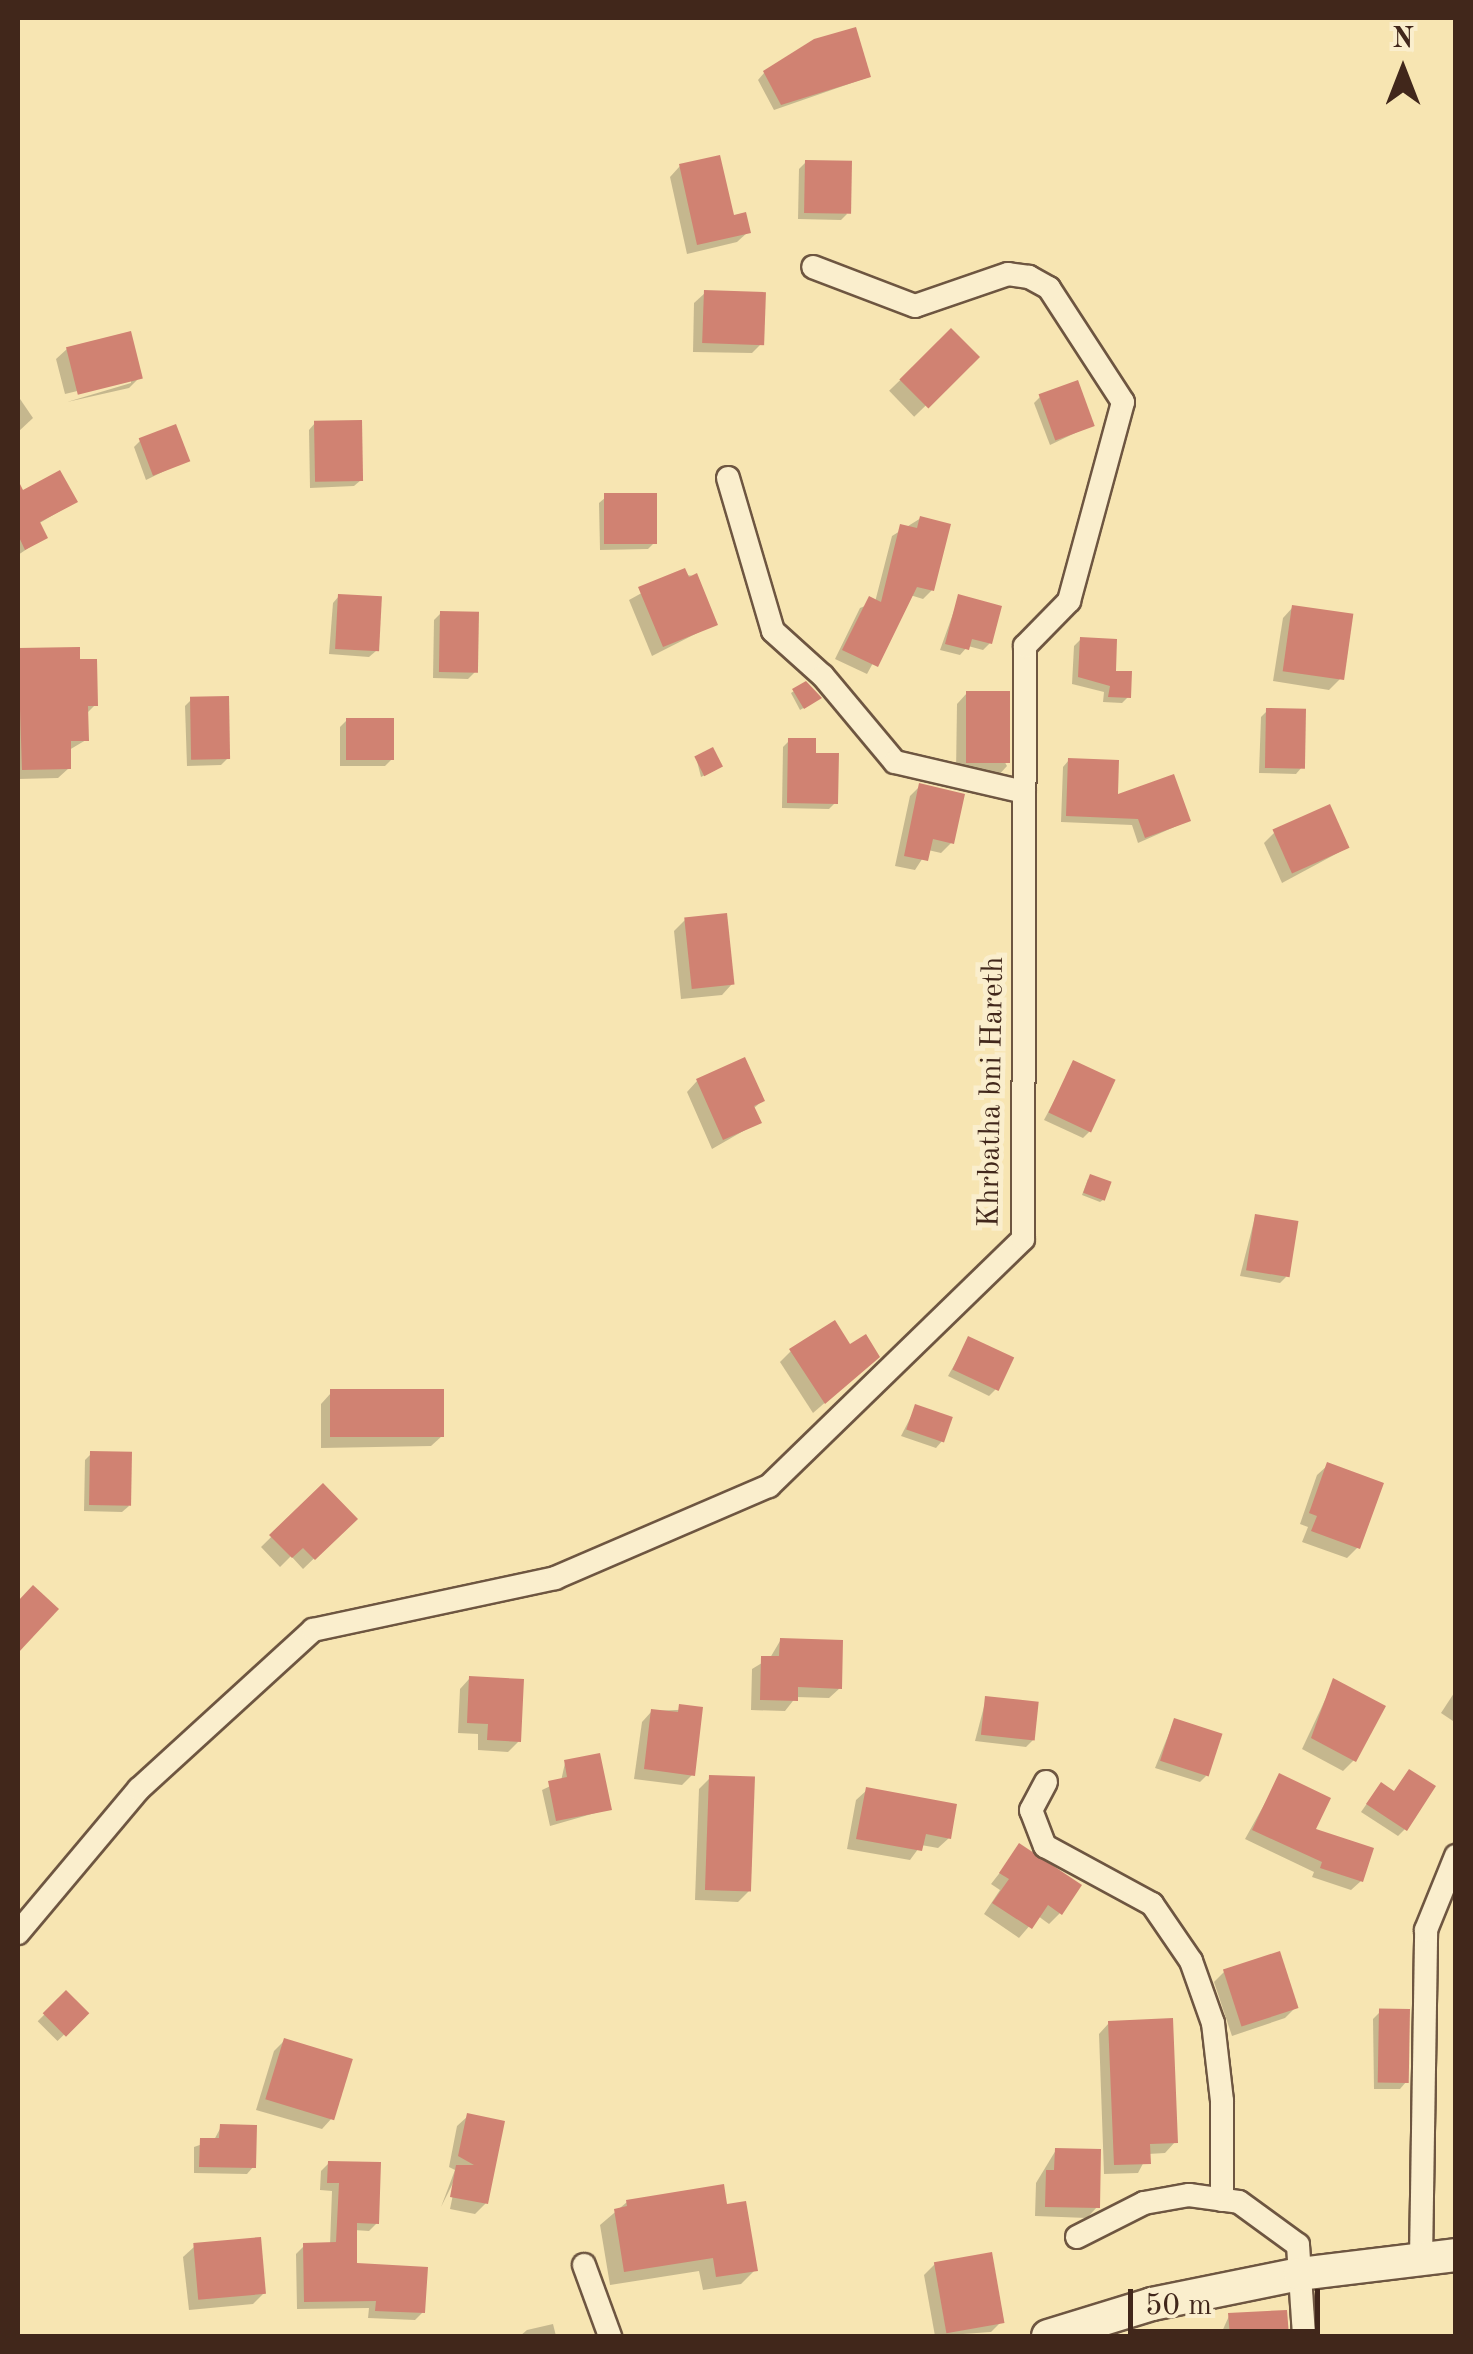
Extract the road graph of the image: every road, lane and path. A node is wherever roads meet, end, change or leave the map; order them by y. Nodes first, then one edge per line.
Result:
1 (814, 267) dead end
2 (728, 478) dead end
3 (1024, 792) junction
4 (1046, 1782) dead end
5 (1456, 1856) edge
6 (18, 1933) edge
7 (1222, 2200) junction
8 (1077, 2237) dead end
9 (1456, 2254) edge
10 (1421, 2259) junction
11 (584, 2265) dead end
12 (1300, 2274) junction
13 (610, 2336) edge
14 (1048, 2336) edge
15 (1304, 2336) edge

1 - 3 street, Khrbatha bni Hareth
2 - 3 street
3 - 6 street, Khrbatha bni Hareth
4 - 7 street
5 - 10 street
7 - 8 street
7 - 12 street
9 - 10 street
10 - 12 street
11 - 13 street
12 - 14 street
12 - 15 street

